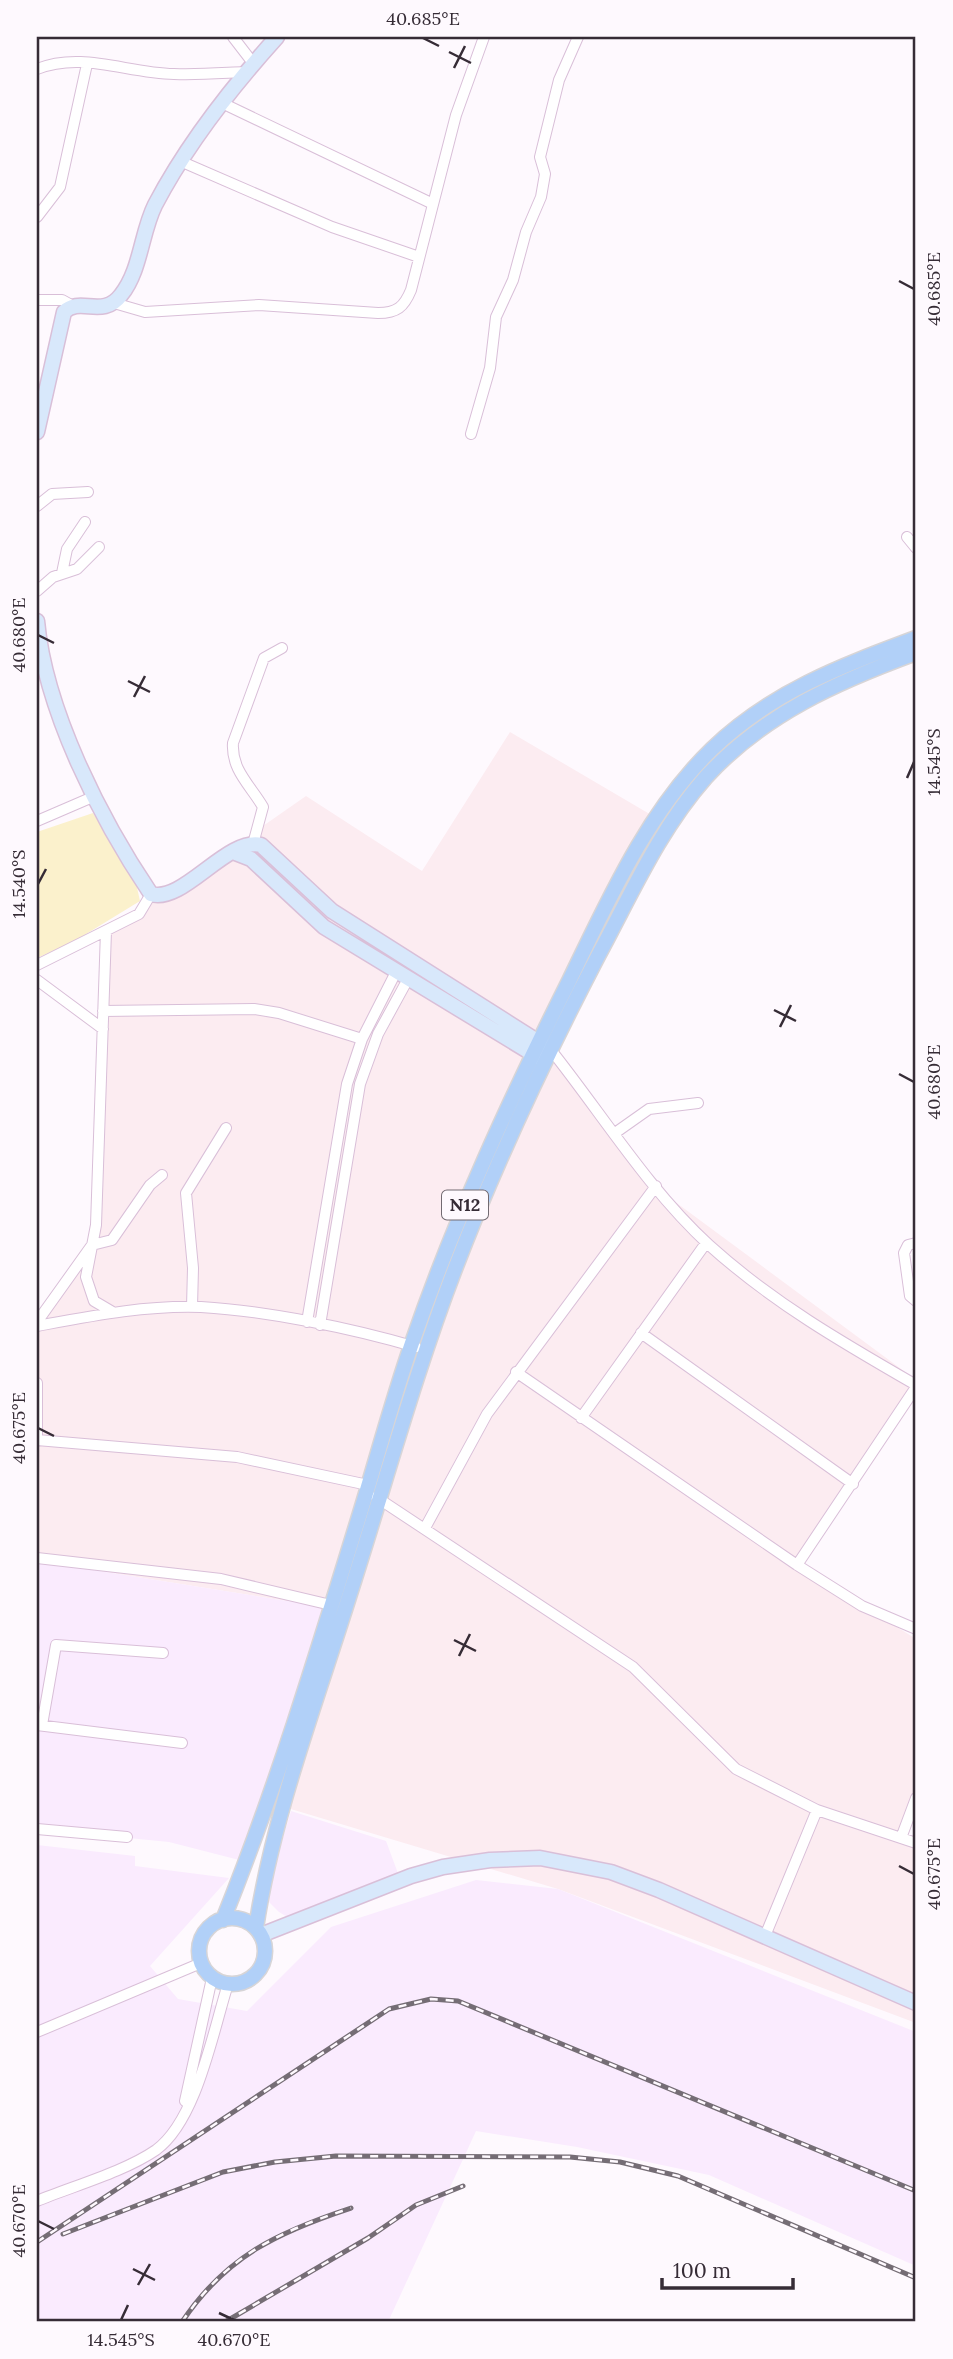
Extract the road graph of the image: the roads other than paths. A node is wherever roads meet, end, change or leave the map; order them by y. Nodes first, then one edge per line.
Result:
1 (233, 37) edge
2 (277, 37) edge
3 (484, 37) edge
4 (578, 37) edge
5 (87, 64) junction
6 (249, 68) junction
7 (37, 69) edge
8 (222, 103) junction
9 (180, 161) junction
10 (431, 203) junction
11 (37, 217) edge
12 (419, 257) junction
13 (37, 300) edge
14 (114, 303) junction
15 (73, 306) junction
16 (37, 432) edge
17 (471, 434) dead end
18 (88, 492) dead end
19 (37, 506) edge
20 (85, 522) dead end
21 (907, 537) dead end
22 (99, 547) dead end
23 (916, 548) edge
24 (62, 573) junction
25 (37, 591) edge
26 (37, 621) edge
27 (916, 638) edge
28 (282, 648) dead end
29 (916, 653) edge
30 (95, 796) junction
31 (37, 821) edge
32 (253, 844) junction
33 (233, 852) junction
34 (151, 894) junction
35 (106, 931) junction
36 (37, 965) edge
37 (402, 976) junction
38 (37, 981) edge
39 (103, 1012) junction
40 (103, 1029) junction
41 (362, 1039) junction
42 (542, 1052) junction
43 (698, 1103) dead end
44 (226, 1128) dead end
45 (615, 1133) junction
46 (162, 1175) dead end
47 (656, 1186) junction
48 (706, 1243) junction
49 (916, 1243) edge
50 (92, 1245) junction
51 (916, 1301) edge
52 (192, 1307) junction
53 (112, 1312) junction
54 (307, 1322) junction
55 (37, 1324) edge
56 (320, 1325) junction
57 (641, 1333) junction
58 (411, 1345) junction
59 (426, 1349) junction
60 (516, 1372) junction
61 (37, 1383) edge
62 (916, 1386) edge
63 (581, 1418) junction
64 (37, 1440) edge
65 (853, 1483) junction
66 (367, 1489) junction
67 (380, 1499) junction
68 (425, 1528) junction
69 (37, 1558) edge
70 (797, 1565) junction
71 (331, 1605) junction
72 (916, 1629) edge
73 (163, 1653) dead end
74 (40, 1725) edge
75 (296, 1740) junction
76 (181, 1743) dead end
77 (916, 1798) edge
78 (817, 1810) junction
79 (37, 1829) edge
80 (127, 1836) dead end
81 (901, 1838) junction
82 (916, 1843) edge
83 (223, 1920) junction
84 (258, 1932) junction
85 (765, 1936) junction
86 (201, 1964) junction
87 (212, 1978) junction
88 (228, 1984) junction
89 (916, 2003) edge
90 (37, 2032) edge
91 (182, 2116) junction
92 (37, 2201) edge

1 - 6 street
2 - 6 street
3 - 10 street
4 - 17 street
5 - 6 street
5 - 7 street
5 - 11 street
6 - 8 street
8 - 9 street
8 - 10 street
9 - 12 street
9 - 14 street
10 - 12 street
12 - 14 street
13 - 15 street
14 - 15 street
15 - 16 street
18 - 19 street
20 - 24 street
21 - 23 street
22 - 24 street
24 - 25 street
26 - 30 street
27 - 42 main road, N12
28 - 32 street
29 - 42 main road, N12
30 - 31 street
30 - 34 street
32 - 33 street
32 - 42 street
33 - 34 street
33 - 37 street
34 - 35 street
35 - 36 street
35 - 39 street
37 - 41 street
37 - 42 street
37 - 56 street
38 - 40 street
39 - 40 street
39 - 41 street
40 - 50 street
41 - 54 street
42 - 45 street
42 - 58 main road, N12
42 - 59 main road, N12
43 - 45 street
44 - 52 street
45 - 47 street
46 - 50 street
47 - 48 street
47 - 60 street
48 - 57 street
48 - 62 street
49 - 51 street
50 - 53 street
50 - 55 street
52 - 53 street
52 - 54 street
53 - 55 street
54 - 56 street
56 - 58 street
57 - 63 street
57 - 65 street
58 - 59 street
58 - 66 main road, N12
59 - 67 main road, N12
60 - 63 street
60 - 68 street
61 - 64 street
62 - 65 street
63 - 70 street
64 - 66 street
65 - 70 street
66 - 67 street
66 - 71 main road, N12
67 - 68 street
67 - 75 main road, N12
68 - 78 street
69 - 71 street
70 - 72 street
71 - 75 main road, N12
73 - 74 street
74 - 76 street
75 - 83 main road, N12
75 - 84 main road, N12
77 - 81 street
78 - 81 street
78 - 85 street
79 - 80 street
81 - 82 street
83 - 84 main road
83 - 86 main road
84 - 85 street
84 - 88 main road
85 - 89 street
86 - 87 main road
86 - 90 street
87 - 88 main road
87 - 91 street
88 - 91 street
91 - 92 street

